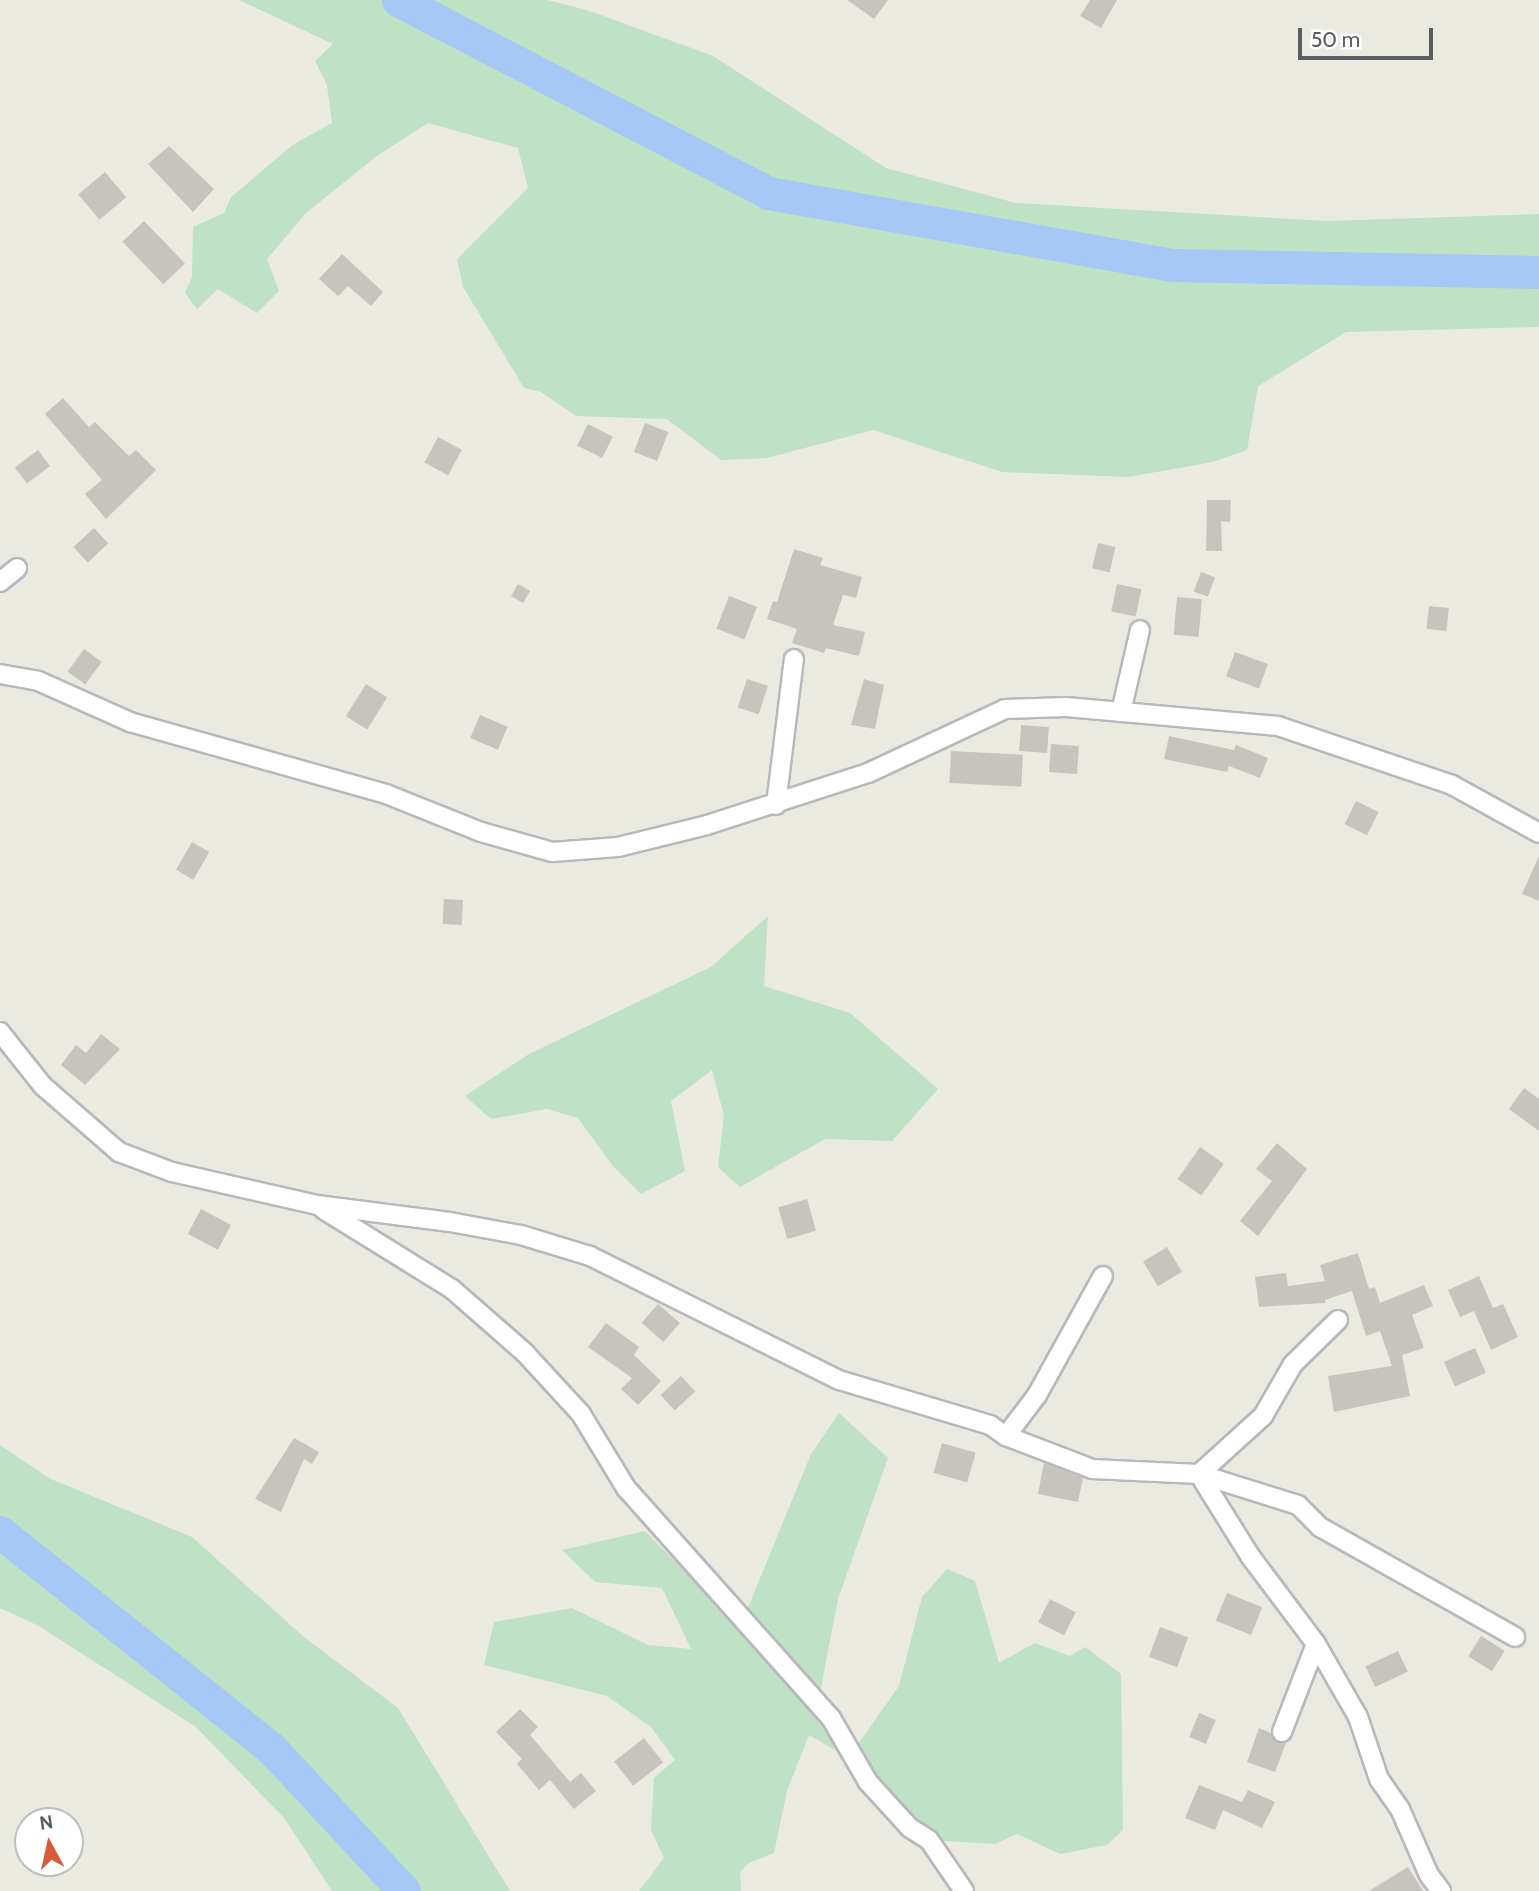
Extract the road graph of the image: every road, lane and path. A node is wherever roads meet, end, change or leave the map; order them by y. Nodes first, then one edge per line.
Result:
1 (17, 568) dead end
2 (0, 582) edge
3 (1140, 630) dead end
4 (794, 659) dead end
5 (0, 674) edge
6 (1121, 712) junction
7 (776, 805) junction
8 (1539, 833) edge
9 (0, 1032) edge
10 (317, 1205) junction
11 (1103, 1276) dead end
12 (1338, 1320) dead end
13 (1006, 1436) junction
14 (1199, 1474) junction
15 (1515, 1637) dead end
16 (1316, 1644) junction
17 (1282, 1732) dead end
18 (964, 1891) edge
19 (1441, 1891) edge

1 - 2 street
3 - 6 street
4 - 7 street
5 - 7 street
6 - 7 street
6 - 8 street
9 - 10 street
10 - 13 street
10 - 18 street
11 - 13 street
12 - 14 street
13 - 14 street
14 - 15 street
14 - 16 street
16 - 17 street
16 - 19 street

